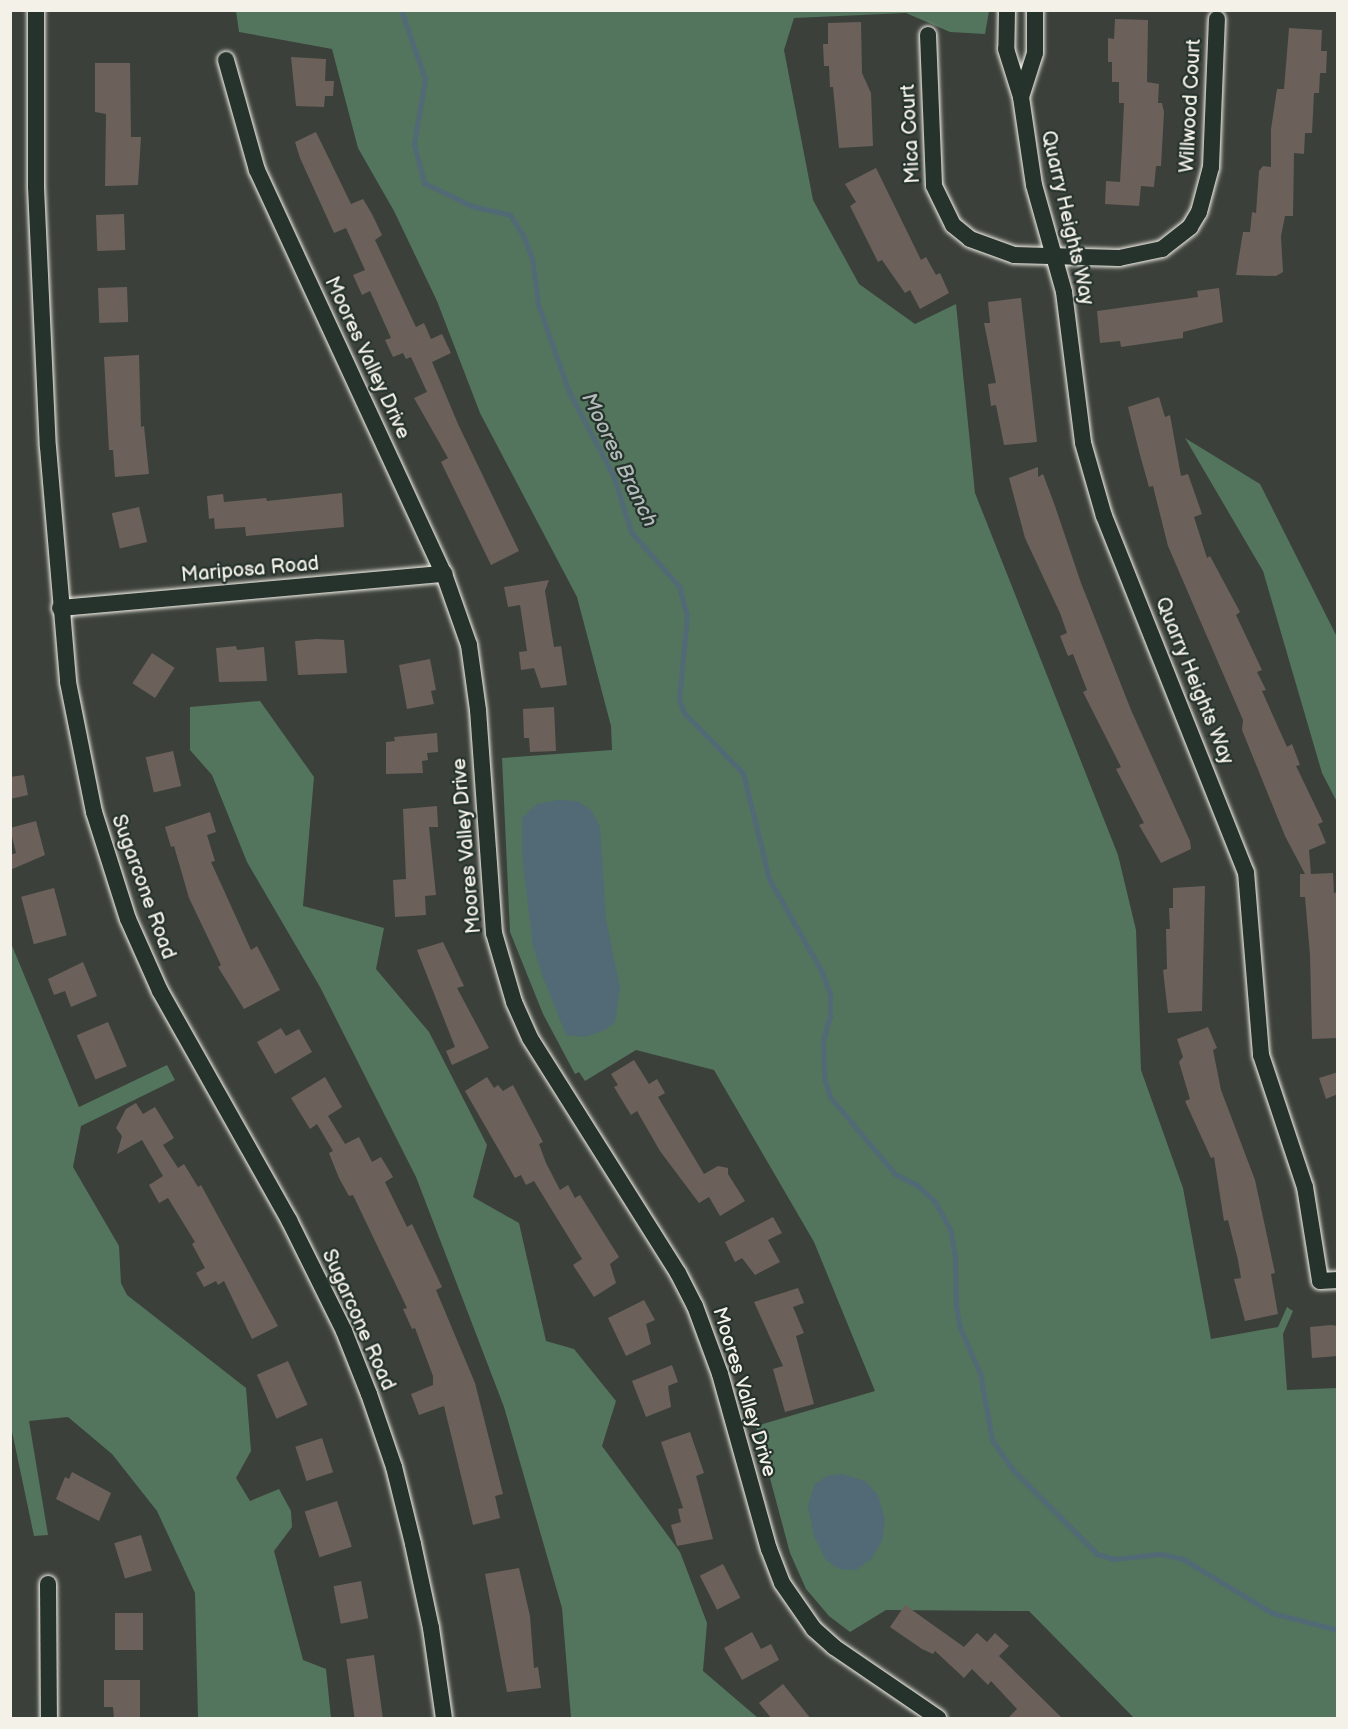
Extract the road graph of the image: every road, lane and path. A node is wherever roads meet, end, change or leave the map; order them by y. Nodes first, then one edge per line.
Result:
1 (36, 10) edge
2 (1007, 10) edge
3 (1035, 10) edge
4 (1217, 19) dead end
5 (928, 35) dead end
6 (226, 60) dead end
7 (1021, 96) junction
8 (1054, 256) junction
9 (444, 574) junction
10 (60, 608) junction
11 (1338, 1280) edge
12 (48, 1584) dead end
13 (49, 1719) edge
14 (444, 1719) edge
15 (938, 1719) edge

1 - 10 street, Sugarcone Road
2 - 7 street, Quarry Heights Way
3 - 7 street, Quarry Heights Way
4 - 8 street, Willwood Court
5 - 8 street, Mica Court
6 - 9 street, Moores Valley Drive
7 - 8 street, Quarry Heights Way
8 - 11 street, Quarry Heights Way
9 - 10 street, Mariposa Road
9 - 15 street, Moores Valley Drive
10 - 14 street, Sugarcone Road
12 - 13 street

